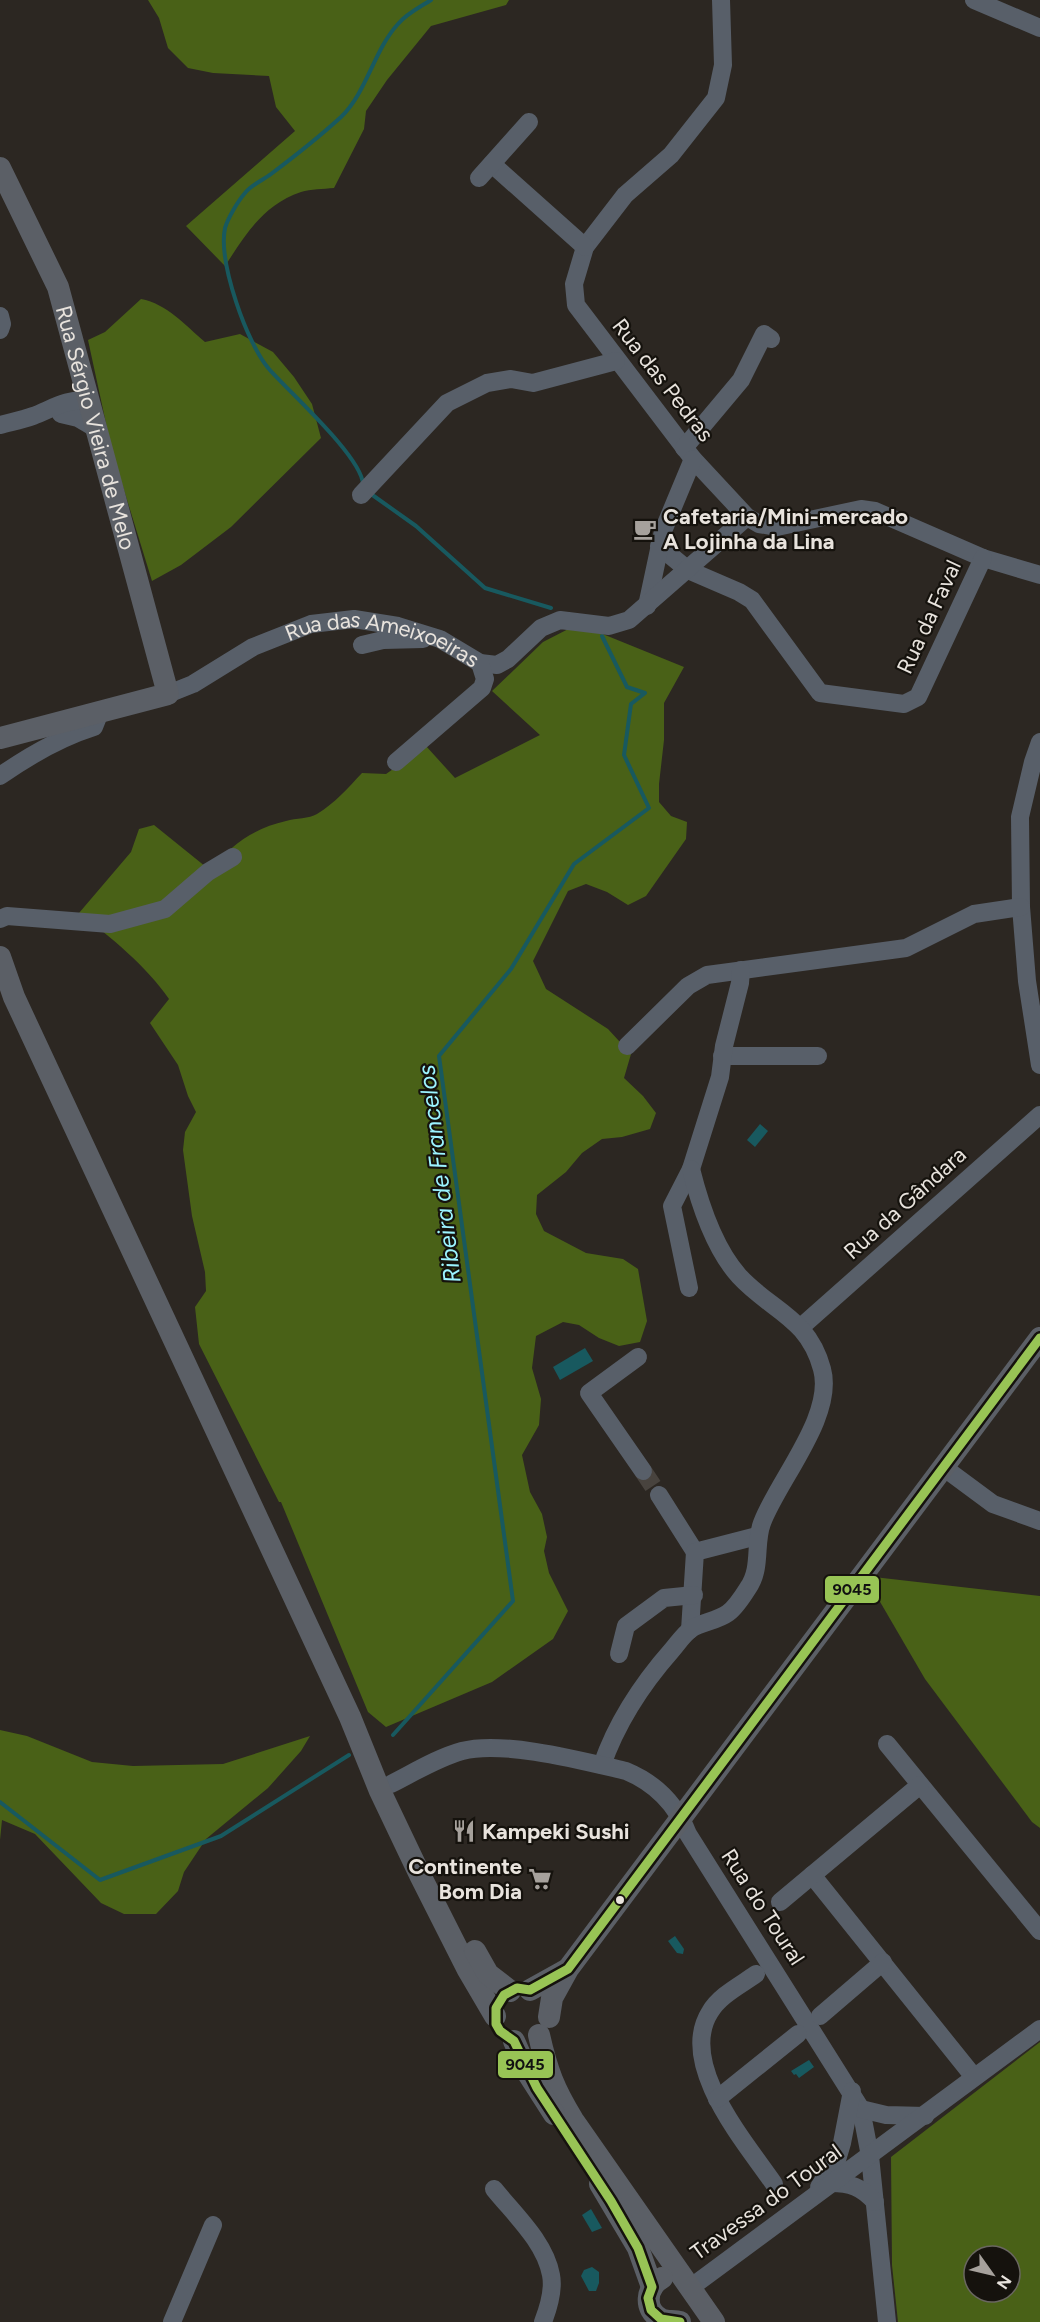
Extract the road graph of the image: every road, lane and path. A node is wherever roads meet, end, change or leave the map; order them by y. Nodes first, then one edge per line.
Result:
1 (721, 0) edge
2 (974, 0) edge
3 (1040, 28) edge
4 (529, 122) dead end
5 (492, 164) junction
6 (0, 168) edge
7 (478, 178) dead end
8 (585, 246) junction
9 (0, 316) edge
10 (0, 330) edge
11 (771, 339) dead end
12 (616, 361) junction
13 (81, 374) junction
14 (88, 401) junction
15 (60, 409) junction
16 (0, 425) edge
17 (95, 428) junction
18 (689, 453) junction
19 (365, 491) dead end
20 (747, 517) junction
21 (659, 546) junction
22 (983, 558) junction
23 (688, 570) junction
24 (1040, 574) edge
25 (647, 606) junction
26 (440, 639) junction
27 (362, 645) dead end
28 (480, 663) junction
29 (168, 694) junction
30 (100, 712) junction
31 (0, 738) edge
32 (1040, 742) edge
33 (396, 762) dead end
34 (0, 776) edge
35 (233, 857) dead end
36 (1021, 907) junction
37 (0, 919) edge
38 (0, 957) edge
39 (741, 970) junction
40 (627, 1046) dead end
41 (722, 1056) junction
42 (818, 1056) dead end
43 (1040, 1065) edge
44 (1040, 1115) edge
45 (691, 1169) junction
46 (689, 1287) dead end
47 (801, 1327) junction
48 (1040, 1338) edge
49 (638, 1357) dead end
50 (943, 1467) junction
51 (643, 1471) tunnel mouth
52 (659, 1495) tunnel mouth
53 (1040, 1521) edge
54 (757, 1536) junction
55 (695, 1552) junction
56 (694, 1595) junction
57 (690, 1630) junction
58 (620, 1654) dead end
59 (361, 1742) junction
60 (887, 1744) dead end
61 (602, 1766) junction
62 (391, 1784) junction
63 (920, 1785) junction
64 (681, 1816) junction
65 (812, 1875) junction
66 (780, 1902) dead end
67 (1040, 1931) edge
68 (883, 1962) junction
69 (567, 1969) junction
70 (756, 1974) dead end
71 (520, 1990) junction
72 (495, 2016) junction
73 (820, 2016) dead end
74 (544, 2026) junction
75 (1040, 2029) edge
76 (798, 2034) dead end
77 (513, 2041) junction
78 (975, 2077) junction
79 (852, 2091) junction
80 (717, 2099) junction
81 (861, 2109) junction
82 (924, 2116) junction
83 (870, 2156) junction
84 (831, 2183) junction
85 (774, 2184) dead end
86 (494, 2189) dead end
87 (814, 2195) junction
88 (875, 2202) junction
89 (213, 2225) dead end
90 (689, 2287) junction
91 (648, 2304) edge
92 (672, 2321) edge
93 (172, 2322) edge
94 (543, 2322) edge
95 (714, 2322) edge
96 (887, 2322) edge

1 - 8 street, Rua das Pedras
2 - 3 street
4 - 5 street
5 - 7 street
5 - 8 street
6 - 13 main road, Rua Sérgio Vieira de Melo
8 - 12 street, Rua das Pedras
9 - 10 street
11 - 18 street
12 - 18 street, Rua das Pedras
12 - 19 street
13 - 14 main road, Rua Sérgio Vieira de Melo
13 - 15 street
14 - 15 street
14 - 17 main road, Rua Sérgio Vieira de Melo
15 - 16 street
15 - 17 street
17 - 29 main road, Rua Sérgio Vieira de Melo
18 - 20 street, Rua das Pedras
18 - 21 street
20 - 22 street, Rua das Pedras
20 - 23 street, Rua das Ameixoeiras
21 - 23 street, Rua da Faval
21 - 25 street
22 - 23 street, Rua da Faval
22 - 24 street, Rua das Pedras
23 - 25 street, Rua das Ameixoeiras
25 - 28 street, Rua das Ameixoeiras
26 - 27 street
26 - 28 street, Rua das Ameixoeiras
26 - 29 street, Rua das Ameixoeiras
28 - 33 street
29 - 30 main road, Rua das Ameixoeiras
30 - 31 main road, Rua das Ameixoeiras
30 - 34 street
32 - 36 street
35 - 37 street
36 - 39 street
36 - 43 street
38 - 59 main road
39 - 40 street
39 - 41 street
41 - 42 street
41 - 45 street
44 - 47 street, Rua da Gândara
45 - 46 street
45 - 47 street
47 - 54 street
48 - 50 main road
49 - 51 street
50 - 53 street
50 - 64 main road
52 - 55 street
54 - 55 street
54 - 57 street
55 - 56 street
56 - 57 street
56 - 58 street
57 - 61 street
59 - 62 main road
59 - 72 main road
60 - 63 street
61 - 62 street, Rua do Toural
61 - 64 street, Rua do Toural
62 - 71 main road
63 - 65 street
63 - 67 street
64 - 69 main road
64 - 79 street, Rua do Toural
65 - 66 street
65 - 68 street
68 - 73 street
68 - 78 street
69 - 71 main road
69 - 74 main road
70 - 80 street
71 - 72 main road
71 - 74 main road
72 - 77 main road
74 - 77 main road
74 - 90 main road
75 - 78 street, Travessa do Toural
76 - 80 street
77 - 91 main road
78 - 82 street, Travessa do Toural
79 - 81 street, Rua do Toural
79 - 87 street
80 - 85 street
81 - 82 street
81 - 83 street, Rua do Toural
82 - 83 street, Travessa do Toural
83 - 84 street, Travessa do Toural
83 - 88 street, Rua do Toural
84 - 87 street, Travessa do Toural
84 - 88 street
86 - 94 street
87 - 90 street, Travessa do Toural
88 - 96 street, Rua do Toural
89 - 93 street
90 - 91 main road
90 - 92 main road
90 - 95 main road
91 - 92 main road

